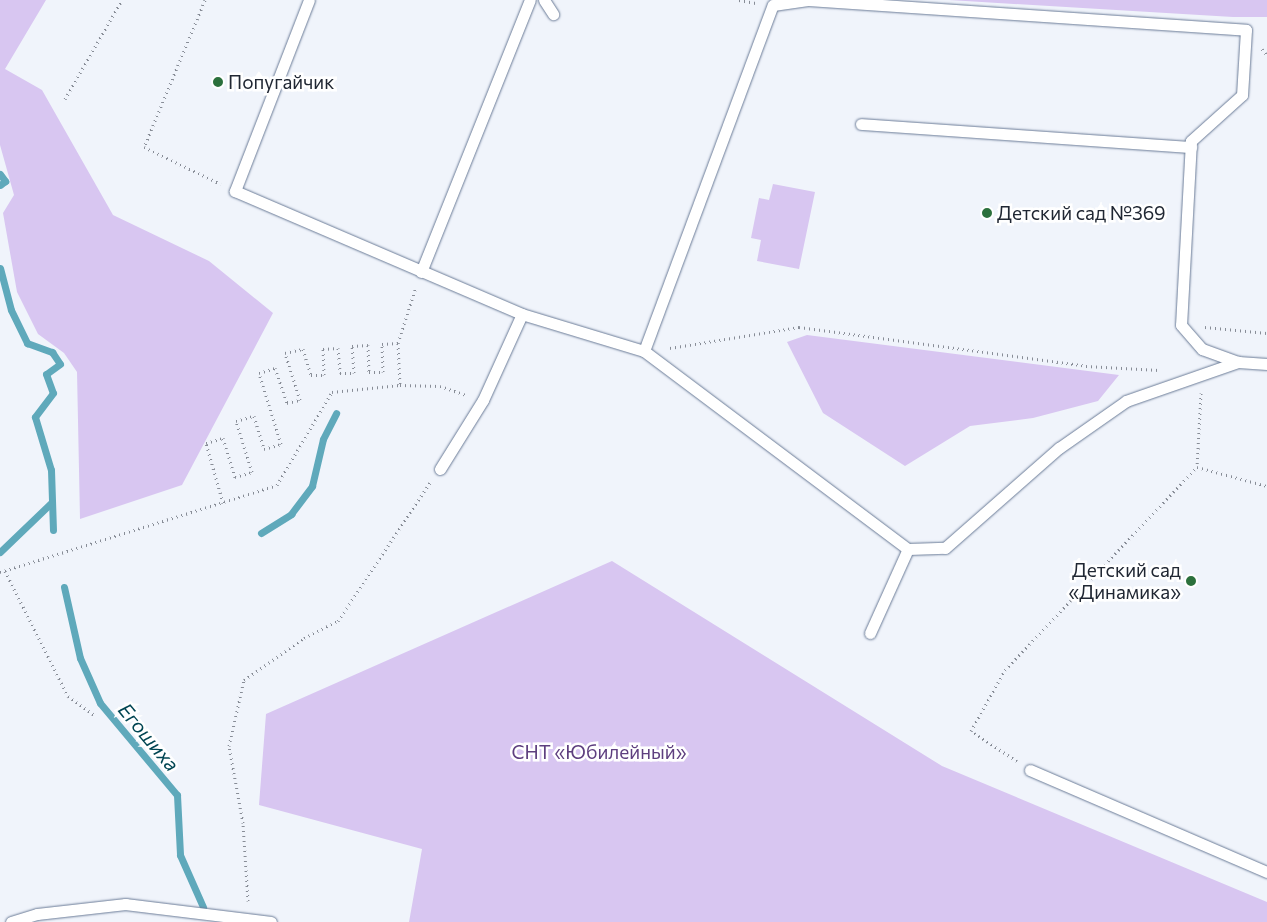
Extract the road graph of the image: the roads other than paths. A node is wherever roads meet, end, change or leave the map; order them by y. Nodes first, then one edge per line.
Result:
1 (309, 0) edge
2 (530, 0) edge
3 (544, 0) edge
4 (553, 14) dead end
5 (861, 124) dead end
6 (1190, 147) junction
7 (421, 272) junction
8 (522, 314) junction
9 (644, 351) junction
10 (1238, 362) junction
11 (1267, 364) edge
12 (440, 468) road end
13 (908, 549) junction
14 (870, 633) dead end
15 (1030, 770) road end
16 (1267, 872) edge
17 (11, 922) edge
18 (271, 922) edge

1 - 7 lane
2 - 7 lane
3 - 4 lane
5 - 6 lane
6 - 9 lane
6 - 10 lane
7 - 8 lane
8 - 9 lane
8 - 12 lane
9 - 13 lane
10 - 11 lane
10 - 13 lane
13 - 14 lane
15 - 16 lane
17 - 18 lane

